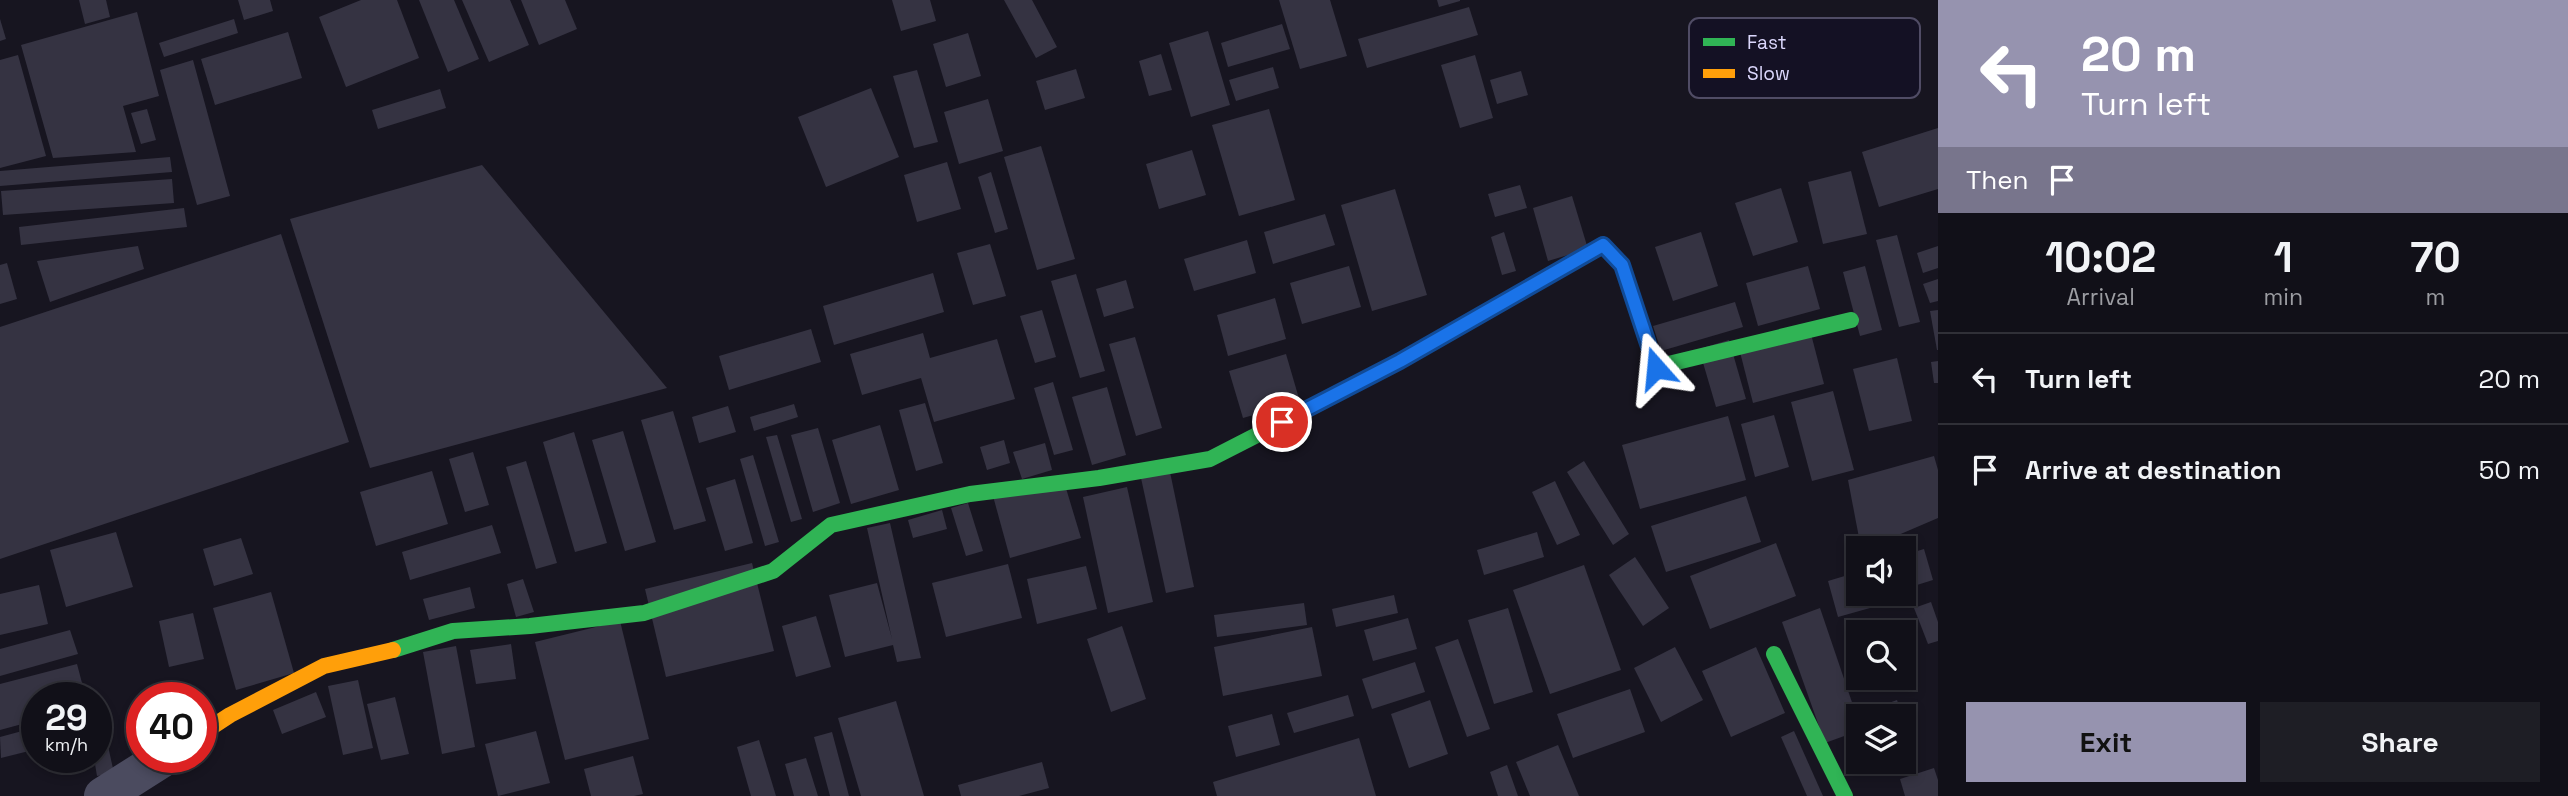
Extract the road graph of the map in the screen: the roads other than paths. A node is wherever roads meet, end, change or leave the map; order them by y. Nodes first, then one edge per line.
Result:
1 (1850, 320) dead end
2 (1774, 654) dead end
3 (217, 724) edge
4 (139, 773) edge
5 (103, 796) edge
6 (1845, 796) edge

1 - 3 street
2 - 6 street
4 - 5 street

